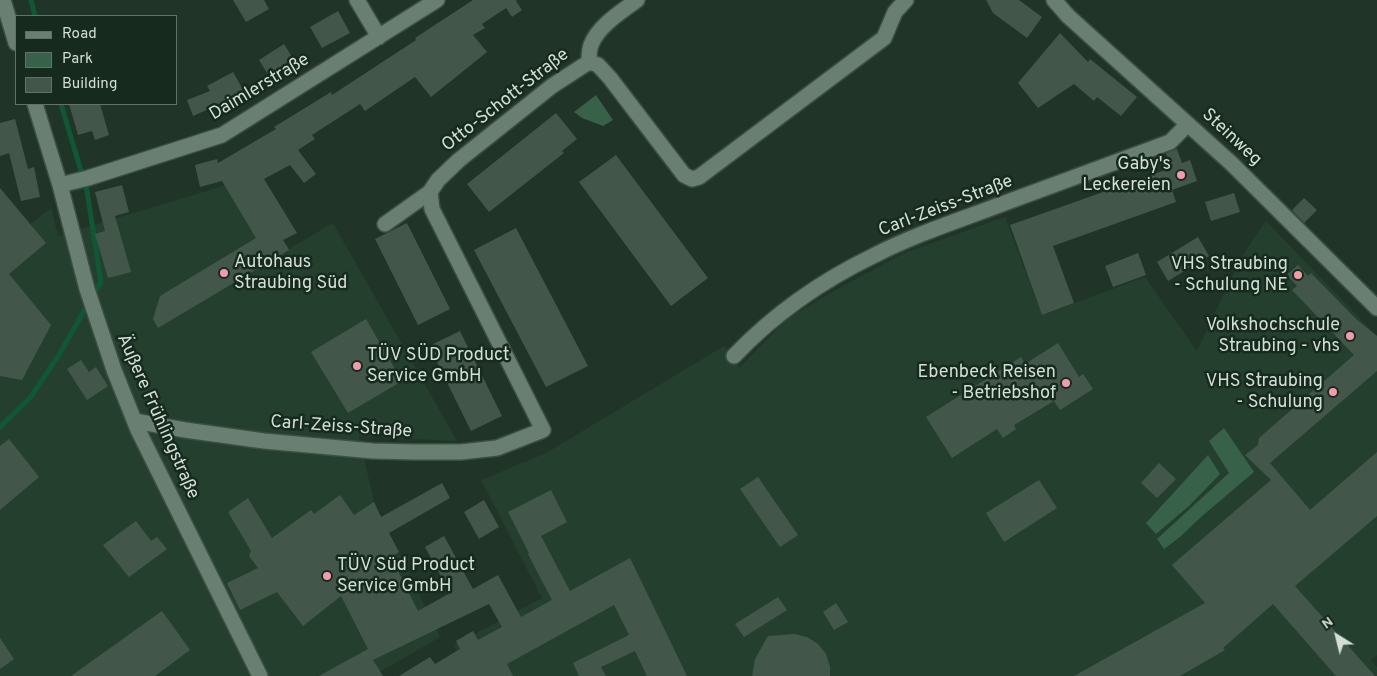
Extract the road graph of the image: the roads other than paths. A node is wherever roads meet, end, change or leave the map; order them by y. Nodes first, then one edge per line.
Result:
1 (3, 0) edge
2 (357, 0) edge
3 (436, 0) edge
4 (637, 0) edge
5 (906, 0) edge
6 (1054, 0) edge
7 (379, 37) junction
8 (15, 39) edge
9 (589, 62) junction
10 (35, 105) edge
11 (1188, 124) junction
12 (60, 185) junction
13 (430, 192) junction
14 (385, 224) dead end
15 (1377, 308) edge
16 (734, 356) dead end
17 (135, 421) junction
18 (260, 676) edge

1 - 8 street
2 - 7 street
3 - 7 street, Daimlerstraße
4 - 9 street
5 - 9 street, Otto-Schott-Straße
6 - 11 street, Steinweg
7 - 12 street, Daimlerstraße
9 - 13 street, Otto-Schott-Straße
10 - 12 street, Äußere Frühlingstraße
11 - 15 street, Steinweg
11 - 16 street, Carl-Zeiss-Straße
12 - 17 street, Äußere Frühlingstraße
13 - 14 street, Otto-Schott-Straße
13 - 17 street, Carl-Zeiss-Straße
17 - 18 street, Äußere Frühlingstraße

